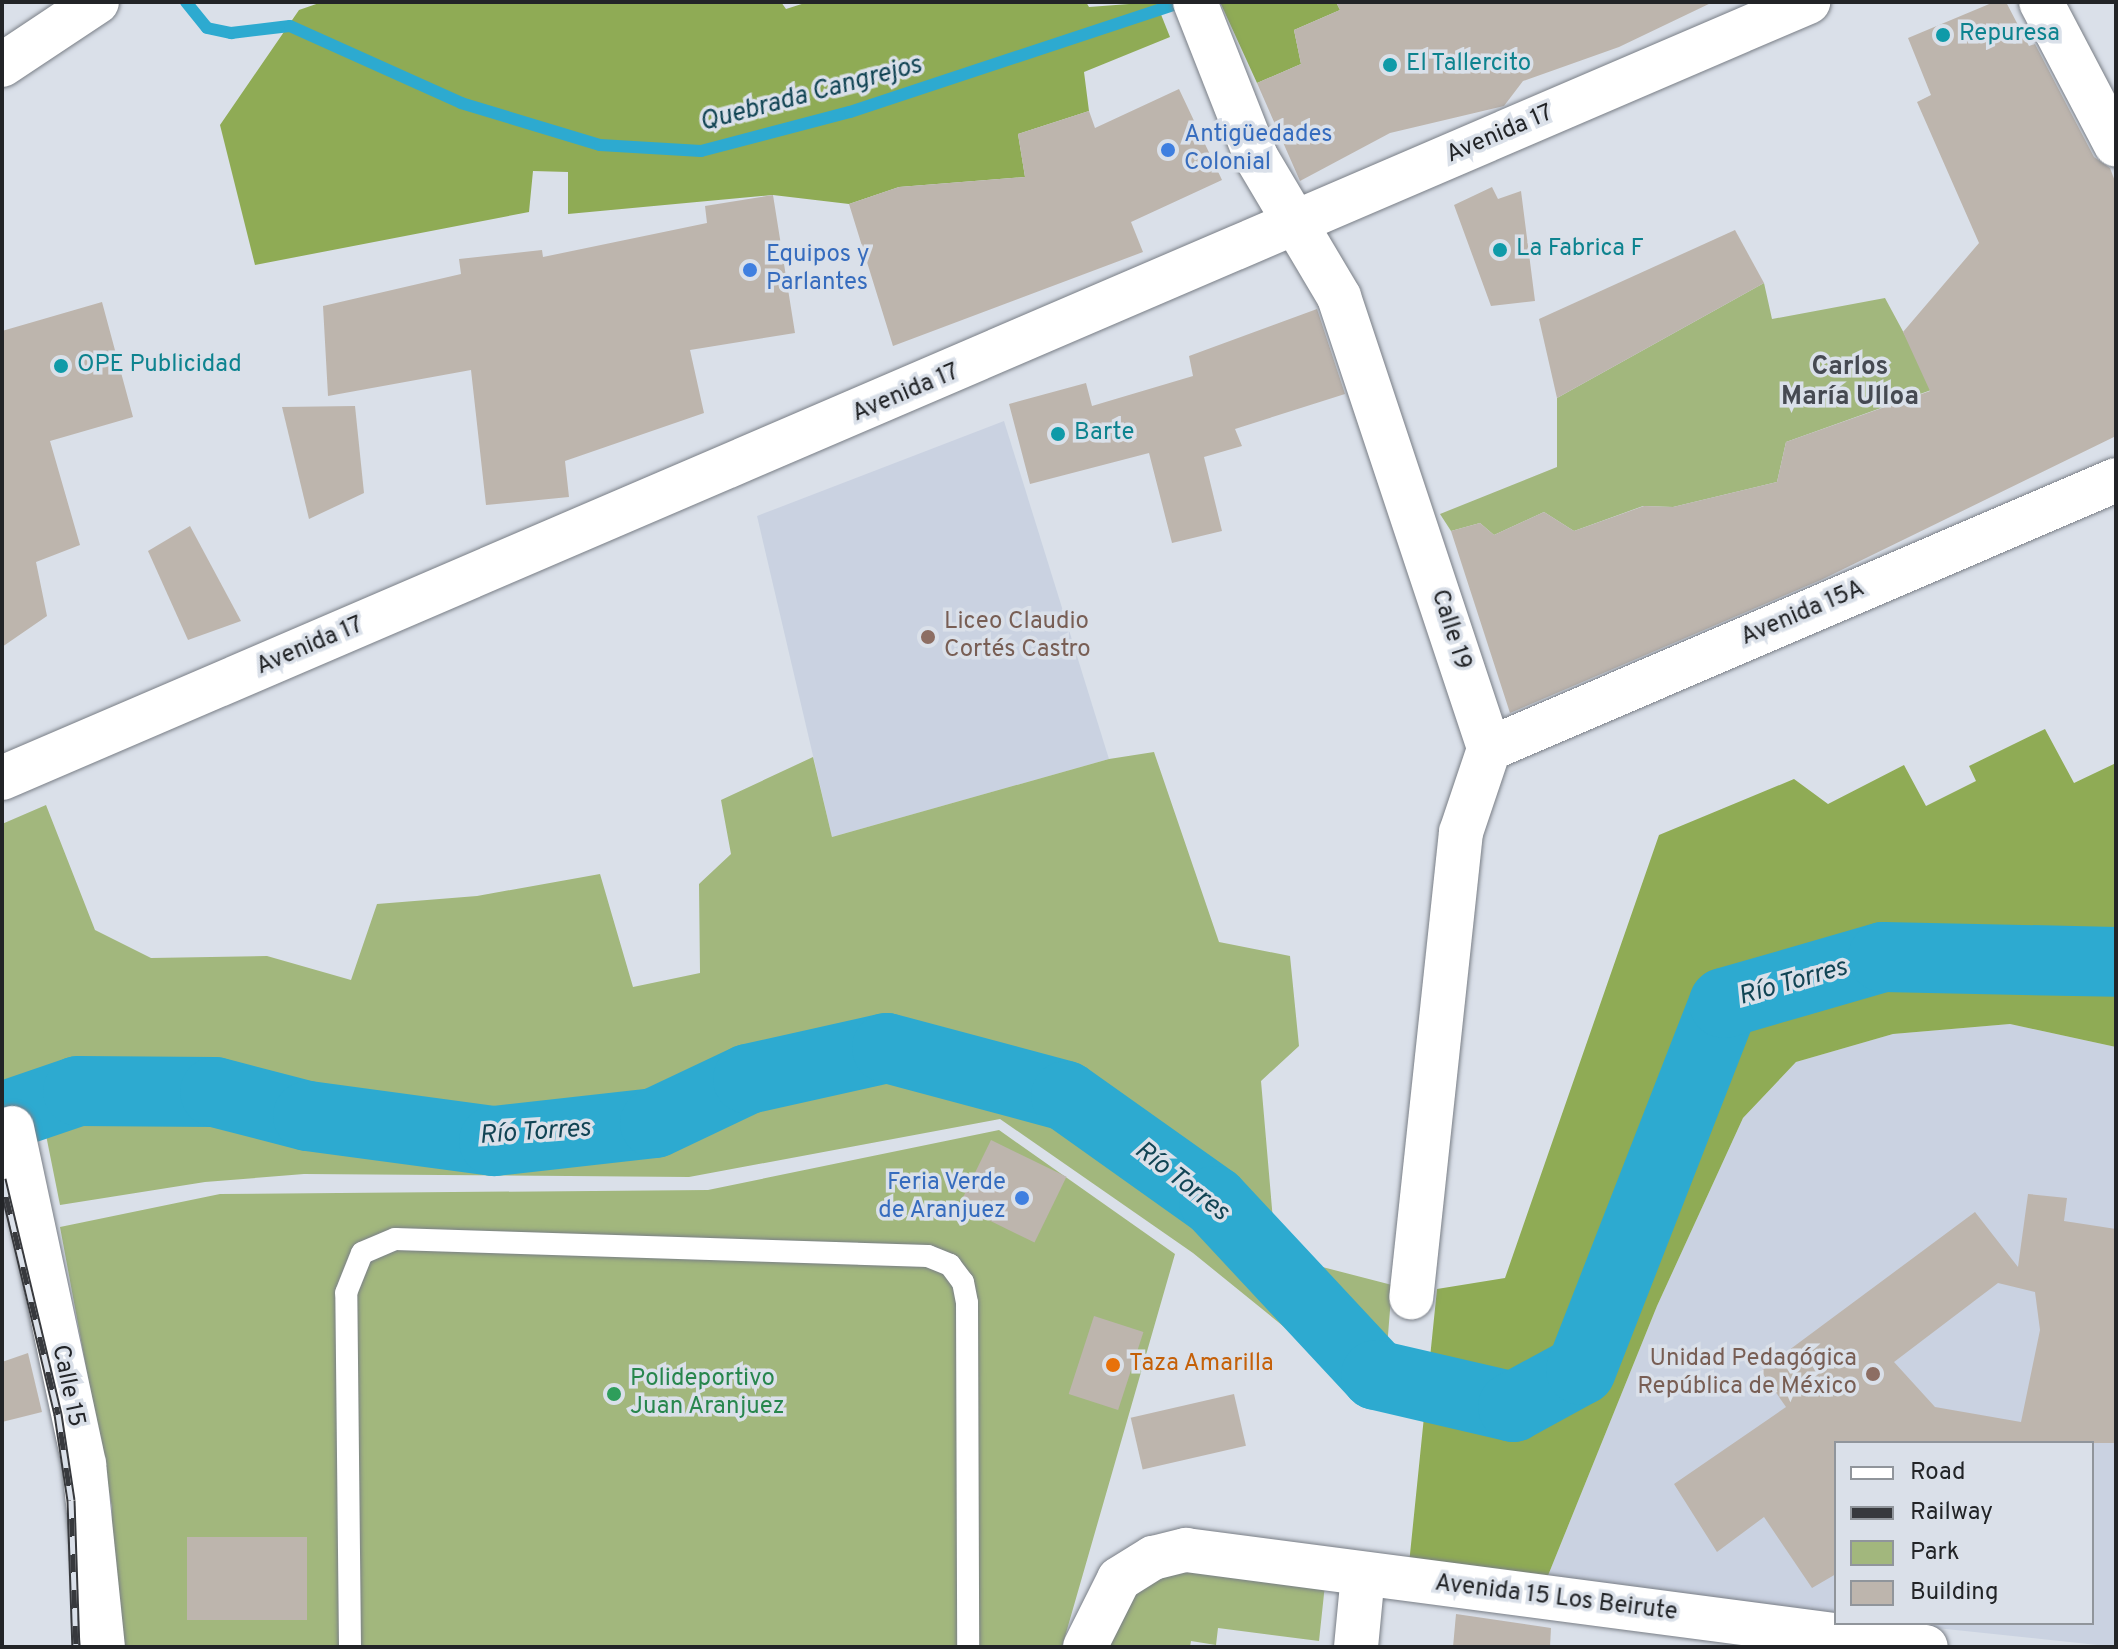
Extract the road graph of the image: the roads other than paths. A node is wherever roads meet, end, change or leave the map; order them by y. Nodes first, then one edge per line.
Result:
1 (97, 2) edge
2 (1808, 2) edge
3 (2041, 2) edge
4 (1199, 12) edge
5 (2, 65) edge
6 (2116, 145) edge
7 (1292, 224) junction
8 (2116, 480) edge
9 (1489, 749) junction
10 (2, 778) edge
11 (12, 1128) dead end
12 (1411, 1297) dead end
13 (1363, 1574) junction
14 (103, 1647) edge
15 (350, 1647) edge
16 (968, 1647) edge
17 (1085, 1647) edge
18 (1356, 1647) edge
19 (1926, 1647) edge

1 - 5 street
2 - 7 street, Avenida 17
3 - 6 street
4 - 7 street, Calle 19
7 - 9 street, Calle 19
7 - 10 street, Avenida 17
8 - 9 street, Avenida 15A
9 - 12 street
11 - 14 street, Calle 15
13 - 17 street, Avenida 15 Los Beirute
13 - 18 street
13 - 19 street, Avenida 15 Los Beirute
15 - 16 lane

